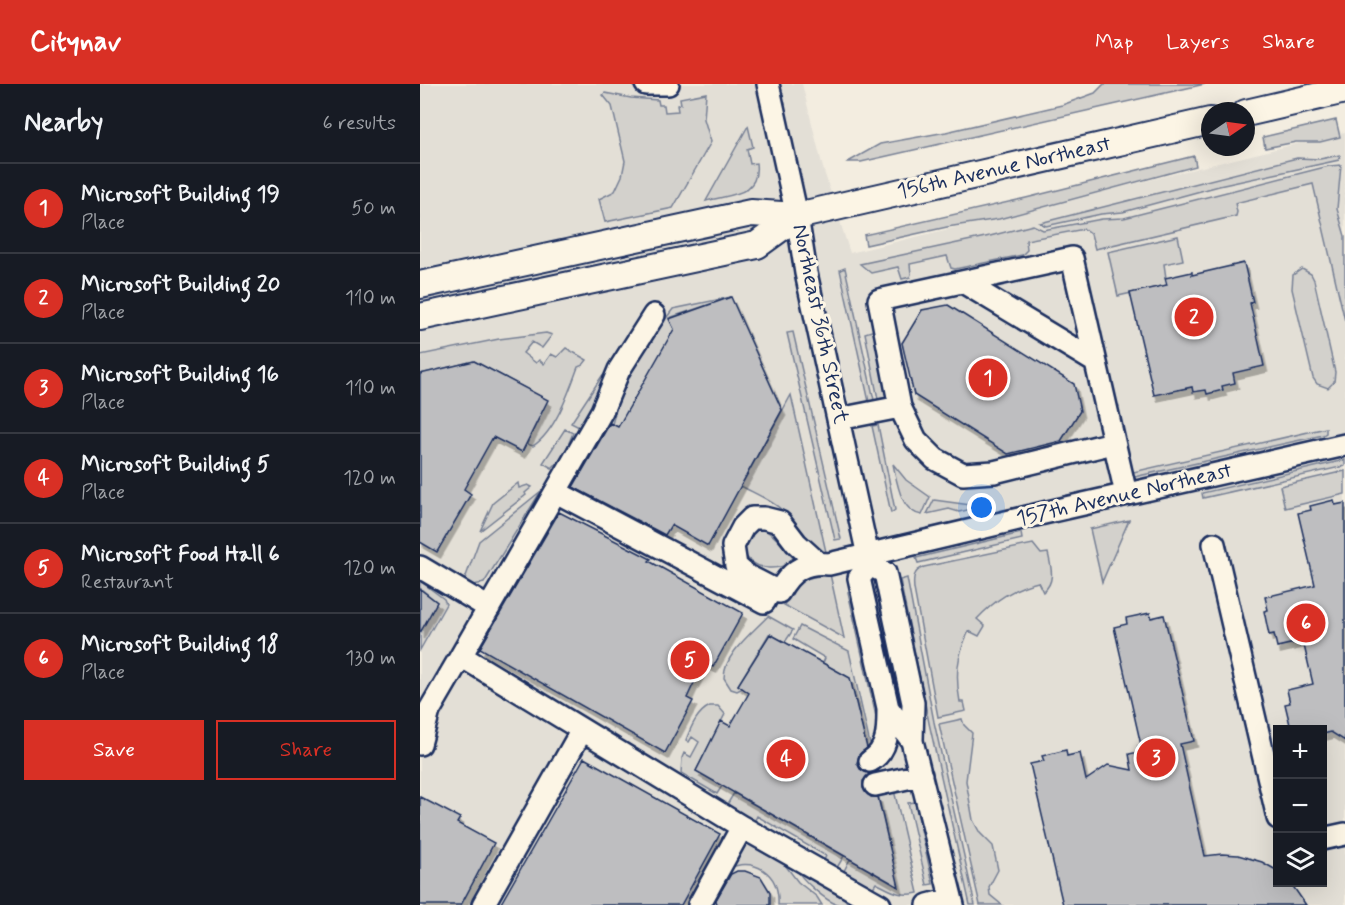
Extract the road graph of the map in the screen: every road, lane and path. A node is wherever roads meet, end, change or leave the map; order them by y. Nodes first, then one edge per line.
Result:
1 (646, 84) edge
2 (668, 84) edge
3 (768, 84) edge
4 (1296, 90) edge
5 (1345, 90) edge
6 (1255, 108) edge
7 (1201, 123) edge
8 (797, 216) junction
9 (963, 282) junction
10 (420, 285) edge
11 (654, 315) dead end
12 (420, 317) edge
13 (1094, 361) junction
14 (900, 406) junction
15 (839, 418) junction
16 (1113, 443) junction
17 (1345, 445) edge
18 (556, 492) junction
19 (1126, 494) junction
20 (1214, 544) dead end
21 (869, 560) junction
22 (818, 563) junction
23 (420, 567) edge
24 (772, 588) junction
25 (489, 608) junction
26 (461, 656) junction
27 (888, 708) junction
28 (582, 730) junction
29 (912, 741) junction
30 (420, 744) edge
31 (870, 761) dead end
32 (921, 775) junction
33 (875, 784) dead end
34 (1273, 797) edge
35 (742, 827) junction
36 (1345, 834) edge
37 (1327, 838) edge
38 (952, 902) edge
39 (483, 905) edge
40 (699, 905) edge
41 (880, 905) edge
42 (928, 905) edge

1 - 2 street
3 - 8 street, Northeast 36th Street
4 - 5 main road
4 - 6 main road
7 - 8 main road, 156th Avenue Northeast
8 - 10 main road, 156th Avenue Northeast
8 - 12 main road, 156th Avenue Northeast
8 - 15 street, Northeast 36th Street
9 - 13 street
9 - 13 street
9 - 14 street
11 - 18 street
13 - 16 street
14 - 15 street
14 - 16 street
15 - 21 street, Northeast 36th Street
16 - 19 street
17 - 19 street, 157th Avenue Northeast
18 - 24 street
18 - 25 street
19 - 21 street, 157th Avenue Northeast
20 - 34 street
21 - 22 street, 157th Avenue Northeast
21 - 27 street, Northeast 36th Street
21 - 29 street, Northeast 36th Street
22 - 24 street, 157th Avenue Northeast
22 - 24 street
23 - 25 street
25 - 26 street
26 - 28 street
26 - 30 street
27 - 29 street, Northeast 36th Street
27 - 31 street
28 - 35 street
28 - 39 street
29 - 32 street, Northeast 36th Street
32 - 33 street
32 - 38 street, Northeast 36th Street
35 - 40 street
35 - 41 street
36 - 37 street
38 - 42 street

